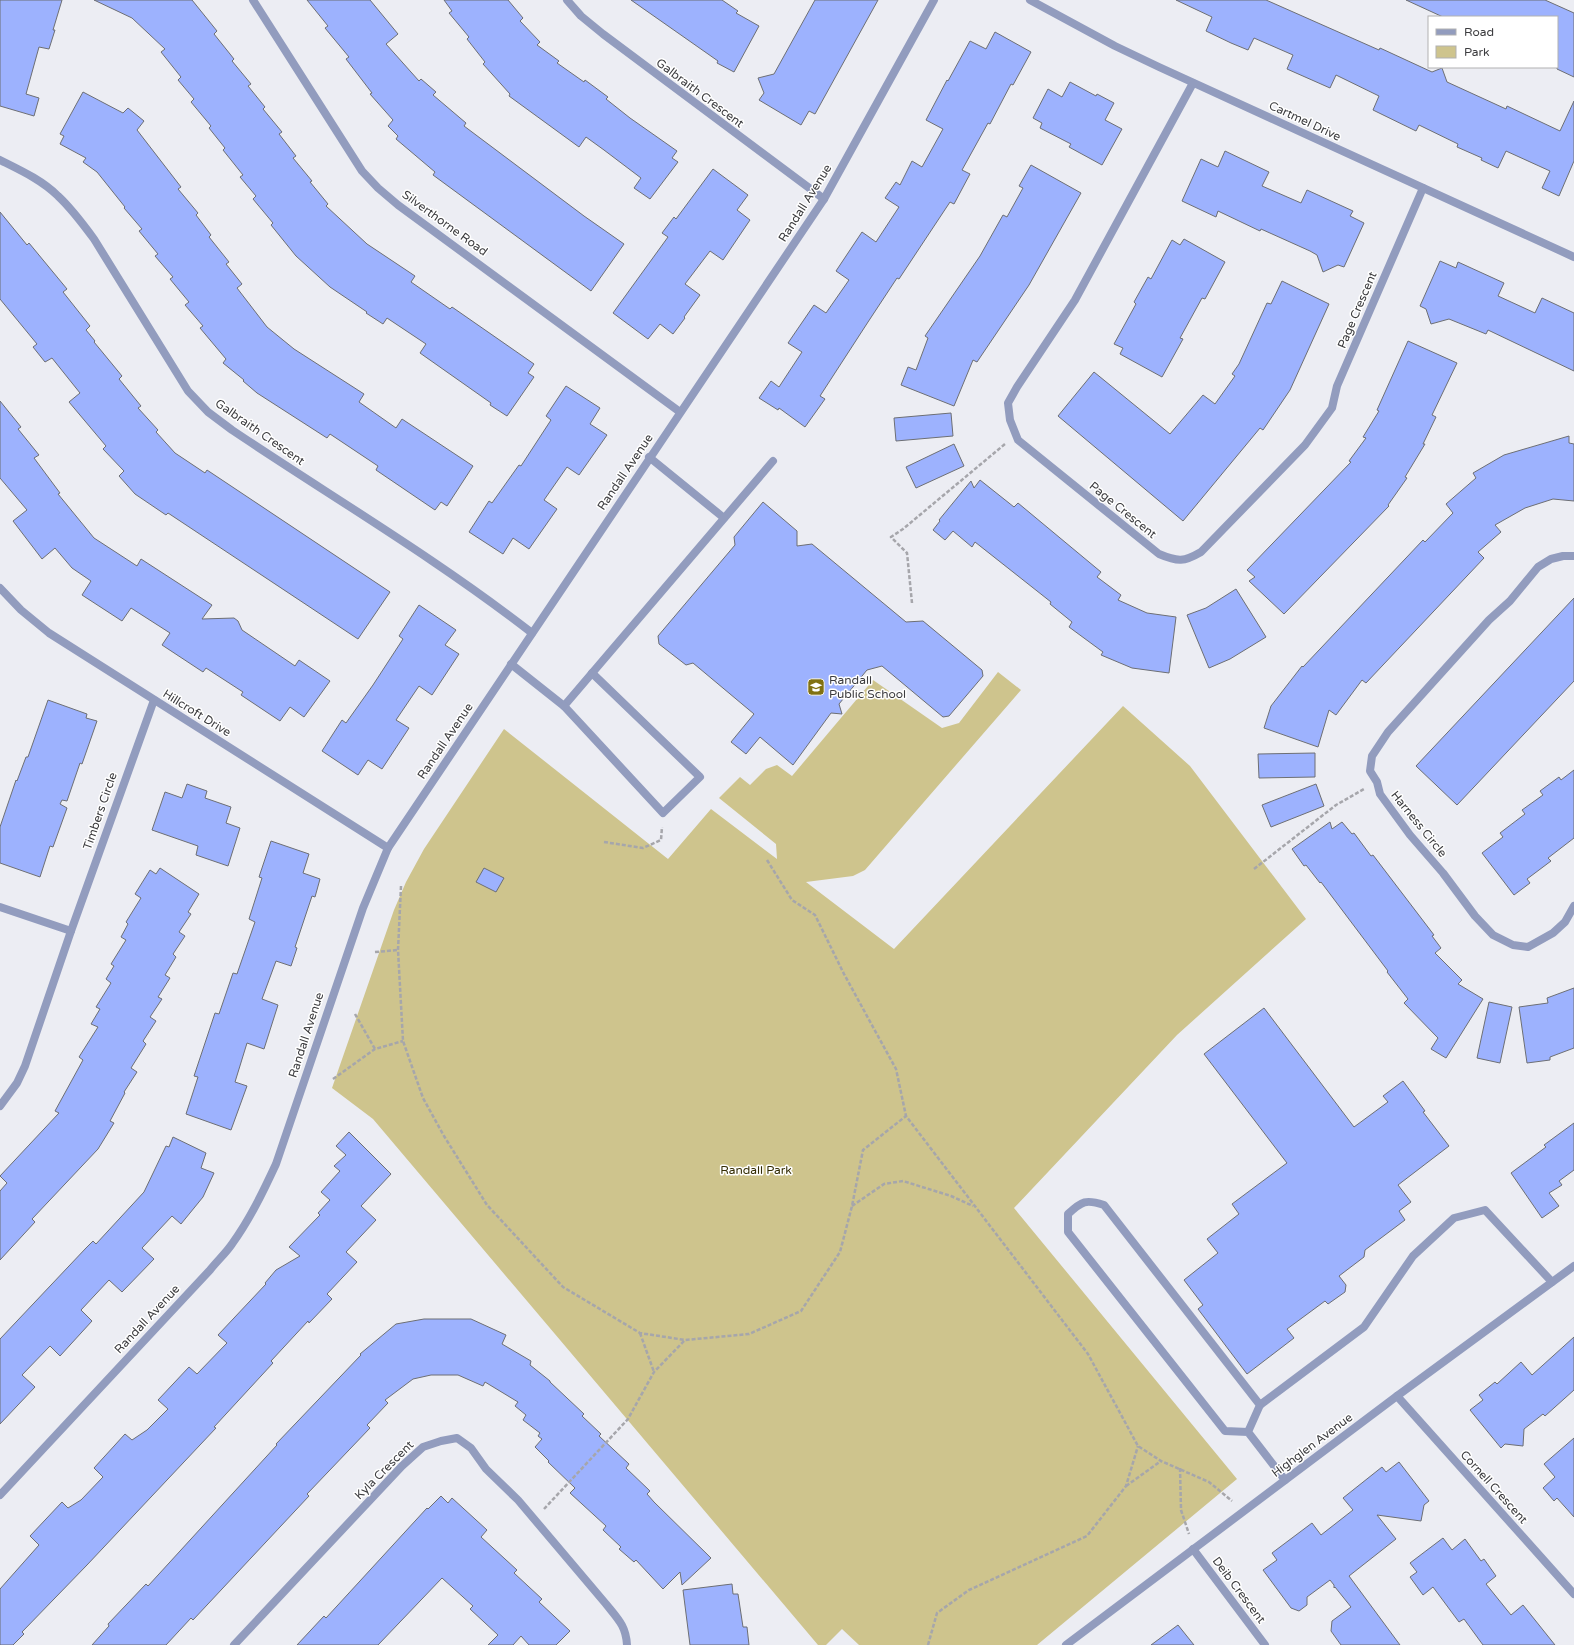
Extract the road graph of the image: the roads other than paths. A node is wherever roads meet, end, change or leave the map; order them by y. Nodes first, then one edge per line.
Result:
1 (253, 0) edge
2 (567, 0) edge
3 (934, 0) edge
4 (1030, 0) edge
5 (1193, 83) junction
6 (0, 160) edge
7 (1423, 188) junction
8 (824, 199) junction
9 (1574, 257) edge
10 (680, 412) junction
11 (650, 457) junction
12 (773, 461) dead end
13 (724, 518) junction
14 (1574, 556) edge
15 (0, 588) edge
16 (532, 633) junction
17 (511, 664) junction
18 (592, 673) junction
19 (154, 700) junction
20 (564, 706) junction
21 (388, 848) junction
22 (1574, 906) edge
23 (0, 907) edge
24 (71, 931) junction
25 (0, 1106) edge
26 (1574, 1266) edge
27 (1552, 1282) junction
28 (1397, 1396) junction
29 (1260, 1405) junction
30 (1248, 1432) junction
31 (1285, 1480) junction
32 (0, 1495) edge
33 (1193, 1549) junction
34 (1574, 1594) edge
35 (234, 1645) edge
36 (627, 1645) edge
37 (1066, 1645) edge
38 (1265, 1645) edge

1 - 10 street, Silverthorne Road
2 - 8 street, Galbraith Crescent
3 - 8 street, Randall Avenue
4 - 5 street, Cartmel Drive
5 - 7 street, Cartmel Drive
5 - 7 street, Page Crescent
6 - 16 street, Galbraith Crescent
7 - 9 street, Cartmel Drive
8 - 10 street, Randall Avenue
10 - 11 street, Randall Avenue
11 - 13 street
11 - 16 street, Randall Avenue
12 - 13 street
13 - 18 street
14 - 22 street, Harness Circle
15 - 19 street, Hillcroft Drive
16 - 17 street, Randall Avenue
17 - 20 street
17 - 21 street, Randall Avenue
18 - 20 street
18 - 20 street
19 - 21 street, Hillcroft Drive
19 - 24 street, Timbers Circle
21 - 32 street, Randall Avenue
23 - 24 street
24 - 25 street, Timbers Circle
26 - 27 street, Highglen Avenue
27 - 28 street, Highglen Avenue
27 - 29 street
28 - 31 street, Highglen Avenue
28 - 34 street, Cornell Crescent
29 - 30 street
29 - 30 street
30 - 31 street
31 - 33 street, Highglen Avenue
33 - 37 street, Highglen Avenue
33 - 38 street, Deib Crescent
35 - 36 street, Kyla Crescent

